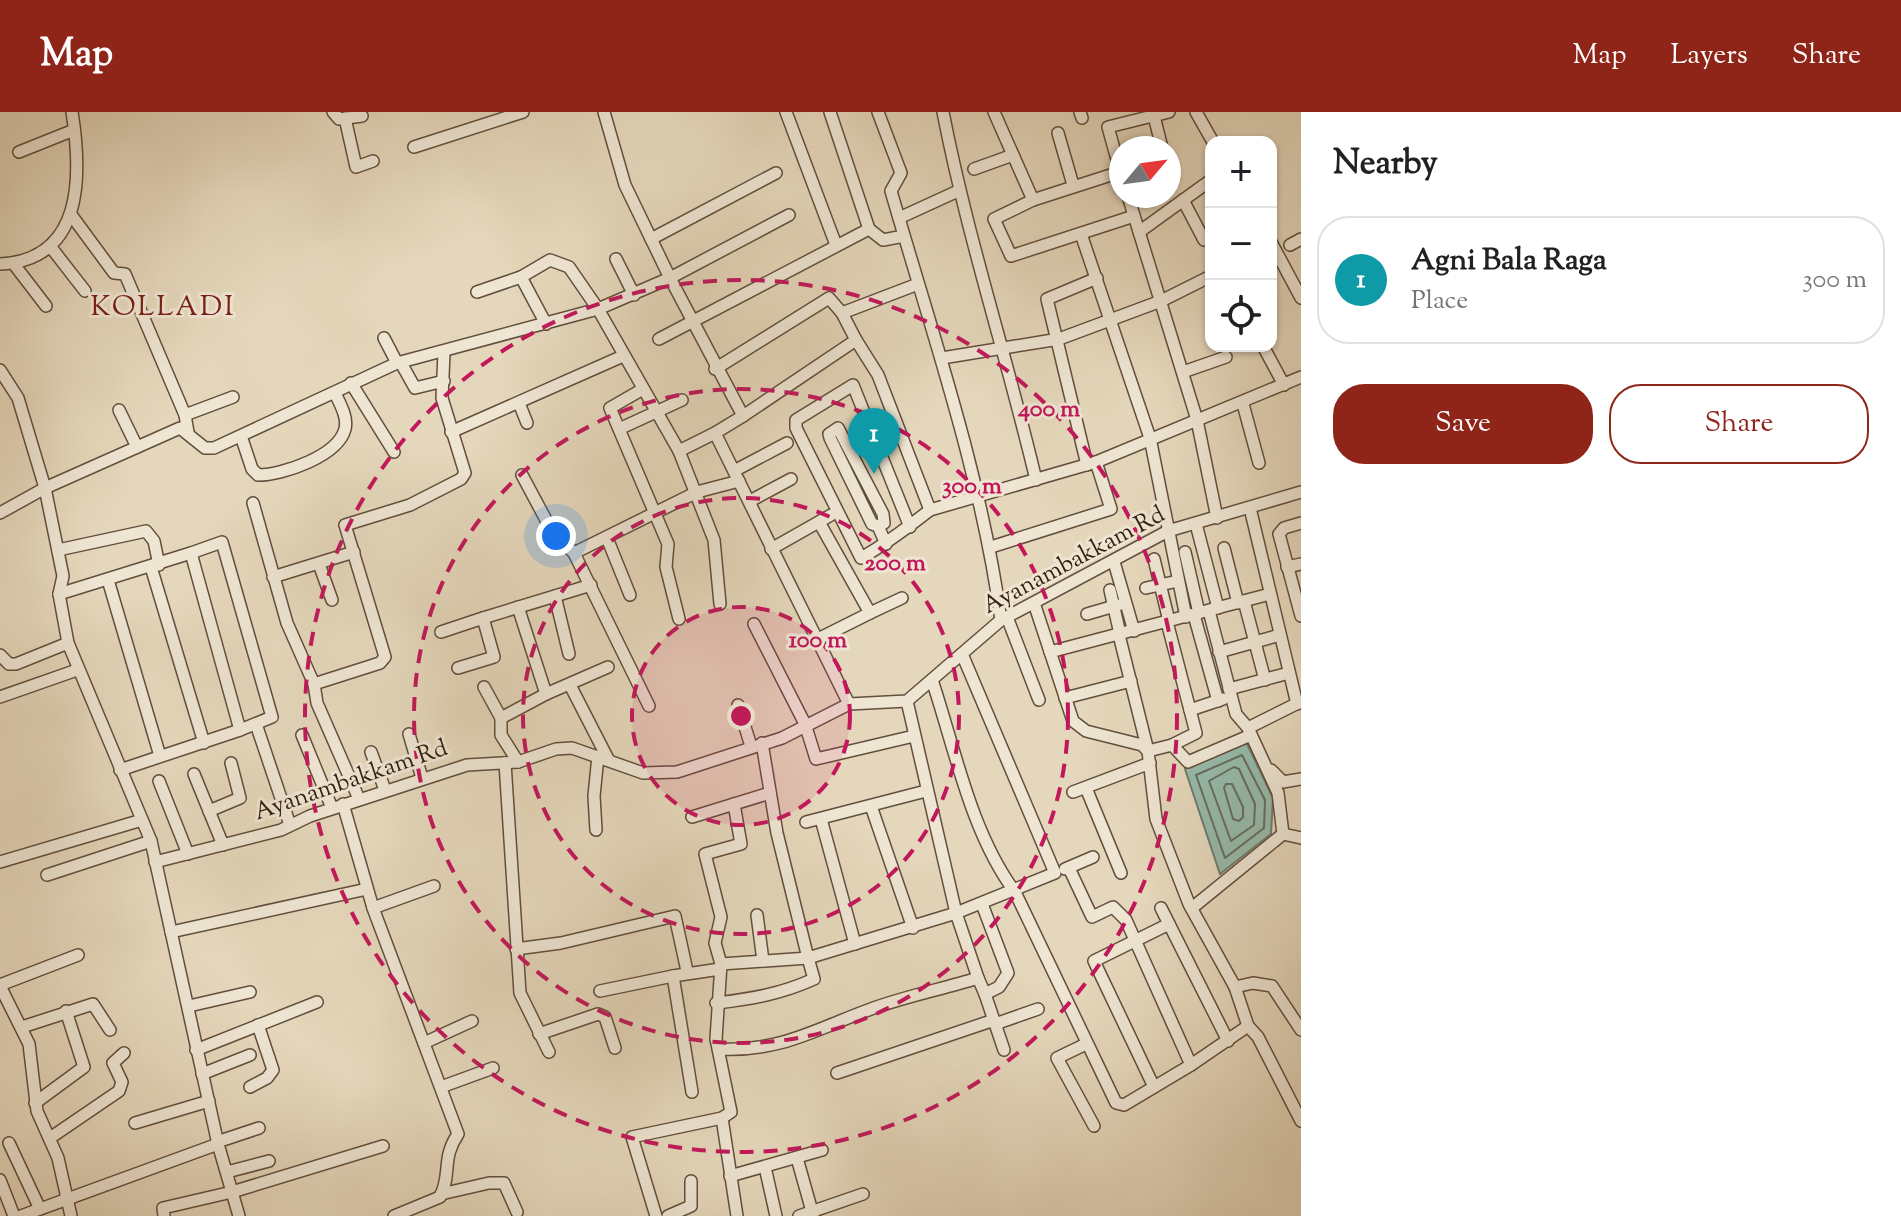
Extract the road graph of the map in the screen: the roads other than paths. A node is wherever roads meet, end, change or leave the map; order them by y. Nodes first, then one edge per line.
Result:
1 (73, 112) edge
2 (333, 112) edge
3 (523, 112) edge
4 (604, 112) edge
5 (786, 112) edge
6 (830, 112) edge
7 (878, 112) edge
8 (943, 112) edge
9 (994, 112) edge
10 (1169, 112) edge
11 (1196, 112) edge
12 (362, 116) dead end
13 (1154, 116) junction
14 (345, 118) junction
15 (74, 130) junction
16 (1058, 133) dead end
17 (1111, 136) edge
18 (1159, 136) edge
19 (1210, 136) edge
20 (414, 147) dead end
21 (19, 152) dead end
22 (1013, 155) junction
23 (373, 161) dead end
24 (974, 169) dead end
25 (776, 173) dead end
26 (1109, 176) edge
27 (1205, 184) edge
28 (1073, 185) junction
29 (958, 191) junction
30 (1033, 200) junction
31 (1183, 200) junction
32 (1132, 208) edge
33 (789, 215) dead end
34 (72, 216) junction
35 (1134, 216) junction
36 (899, 218) junction
37 (869, 229) junction
38 (1139, 232) junction
39 (1081, 234) junction
40 (904, 236) junction
41 (651, 239) junction
42 (1204, 240) dead end
43 (836, 245) junction
44 (50, 246) junction
45 (1277, 254) edge
46 (616, 259) dead end
47 (6, 264) edge
48 (521, 277) junction
49 (670, 278) junction
50 (1097, 278) junction
51 (1205, 279) edge
52 (918, 284) junction
53 (85, 291) dead end
54 (477, 292) dead end
55 (634, 295) junction
56 (1301, 298) edge
57 (1161, 301) junction
58 (46, 306) dead end
59 (598, 309) junction
60 (842, 313) junction
61 (1112, 320) junction
62 (691, 322) junction
63 (546, 324) junction
64 (384, 338) dead end
65 (659, 339) dead end
66 (1059, 339) junction
67 (856, 340) junction
68 (1005, 349) junction
69 (1266, 352) edge
70 (444, 353) junction
71 (623, 356) junction
72 (1226, 357) dead end
73 (942, 358) junction
74 (399, 363) junction
75 (715, 369) junction
76 (0, 370) edge
77 (1183, 372) junction
78 (1301, 377) edge
79 (444, 381) junction
80 (351, 383) junction
81 (1284, 385) junction
82 (643, 389) junction
83 (335, 393) junction
84 (233, 397) dead end
85 (682, 400) dead end
86 (519, 403) junction
87 (1243, 404) junction
88 (119, 410) dead end
89 (657, 412) junction
90 (185, 415) junction
91 (743, 416) junction
92 (1197, 420) junction
93 (527, 423) dead end
94 (619, 429) junction
95 (188, 432) junction
96 (451, 432) junction
97 (715, 433) junction
98 (241, 436) junction
99 (1150, 438) junction
100 (787, 443) dead end
101 (137, 447) junction
102 (679, 451) junction
103 (394, 452) dead end
104 (1259, 463) dead end
105 (1092, 464) junction
106 (522, 475) dead end
107 (737, 476) junction
108 (791, 479) dead end
109 (1036, 480) junction
110 (45, 488) junction
111 (697, 492) junction
112 (1301, 492) edge
113 (977, 498) junction
114 (750, 501) junction
115 (253, 503) dead end
116 (1250, 508) junction
117 (655, 510) junction
118 (930, 510) junction
119 (0, 513) edge
120 (831, 515) dead end
121 (1217, 518) junction
122 (819, 522) junction
123 (1301, 523) edge
124 (1196, 524) junction
125 (878, 526) junction
126 (910, 527) junction
127 (1168, 531) junction
128 (607, 538) junction
129 (886, 544) junction
130 (991, 547) junction
131 (1224, 548) dead end
132 (771, 549) junction
133 (58, 550) junction
134 (354, 552) junction
135 (1185, 552) dead end
136 (191, 553) junction
137 (574, 553) junction
138 (1154, 559) dead end
139 (1114, 562) junction
140 (319, 564) junction
141 (1301, 564) edge
142 (155, 566) junction
143 (1287, 567) junction
144 (273, 577) junction
145 (108, 580) junction
146 (1178, 581) junction
147 (591, 585) junction
148 (1160, 585) junction
149 (1146, 588) dead end
150 (1297, 589) edge
151 (1110, 590) dead end
152 (59, 594) junction
153 (1270, 594) junction
154 (630, 595) dead end
155 (555, 596) junction
156 (902, 598) dead end
157 (332, 600) dead end
158 (1241, 602) junction
159 (1034, 603) junction
160 (720, 604) dead end
161 (1120, 604) junction
162 (518, 607) junction
163 (870, 613) junction
164 (1201, 613) junction
165 (1301, 613) edge
166 (1087, 614) dead end
167 (483, 618) junction
168 (679, 619) dead end
169 (1004, 619) junction
170 (1168, 622) junction
171 (754, 624) dead end
172 (1134, 631) junction
173 (441, 632) dead end
174 (1119, 634) junction
175 (1280, 635) junction
176 (818, 639) junction
177 (1254, 642) junction
178 (68, 643) junction
179 (1050, 652) junction
180 (1219, 652) junction
181 (569, 654) dead end
182 (962, 654) junction
183 (0, 655) edge
184 (608, 667) dead end
185 (458, 668) dead end
186 (77, 670) junction
187 (1289, 673) junction
188 (932, 680) junction
189 (1265, 680) junction
190 (1131, 681) junction
191 (314, 684) junction
192 (570, 685) junction
193 (484, 687) dead end
194 (1230, 693) junction
195 (546, 694) junction
196 (0, 697) edge
197 (1065, 698) junction
198 (1039, 700) dead end
199 (907, 701) junction
200 (1218, 701) junction
201 (1299, 702) edge
202 (849, 704) junction
203 (738, 705) dead end
204 (649, 706) dead end
205 (1190, 710) junction
206 (501, 718) junction
207 (256, 724) junction
208 (805, 724) junction
209 (240, 730) junction
210 (1249, 732) junction
211 (409, 734) dead end
212 (302, 735) dead end
213 (914, 736) junction
214 (204, 743) junction
215 (757, 745) junction
216 (1172, 745) junction
217 (371, 752) dead end
218 (160, 756) junction
219 (1149, 757) junction
220 (603, 758) junction
221 (518, 762) junction
222 (231, 763) dead end
223 (505, 763) junction
224 (1264, 764) junction
225 (120, 770) junction
226 (194, 774) dead end
227 (422, 778) junction
228 (1301, 779) edge
229 (159, 781) dead end
230 (1086, 788) junction
231 (385, 790) junction
232 (926, 791) junction
233 (1073, 792) dead end
234 (770, 793) junction
235 (359, 799) junction
236 (734, 804) junction
237 (337, 806) junction
238 (871, 806) junction
239 (209, 811) junction
240 (692, 817) dead end
241 (821, 819) junction
242 (142, 820) junction
243 (806, 822) dead end
244 (290, 825) junction
245 (596, 830) dead end
246 (1283, 834) junction
247 (1301, 838) edge
248 (151, 841) junction
249 (223, 845) junction
250 (188, 854) junction
251 (1093, 857) dead end
252 (0, 862) edge
253 (155, 862) junction
254 (1069, 868) junction
255 (1055, 873) junction
256 (1121, 873) dead end
257 (47, 875) dead end
258 (434, 886) dead end
259 (367, 889) junction
260 (1015, 892) junction
261 (982, 904) junction
262 (373, 908) junction
263 (1161, 908) dead end
264 (1192, 908) junction
265 (956, 913) junction
266 (757, 915) dead end
267 (1169, 924) junction
268 (913, 928) junction
269 (171, 932) junction
270 (1135, 941) junction
271 (855, 944) junction
272 (516, 949) junction
273 (78, 955) dead end
274 (808, 958) junction
275 (763, 961) junction
276 (721, 966) junction
277 (687, 971) junction
278 (673, 976) junction
279 (978, 978) junction
280 (0, 987) edge
281 (1235, 987) junction
282 (600, 991) dead end
283 (250, 992) dead end
284 (985, 994) junction
285 (317, 1002) dead end
286 (716, 1003) junction
287 (189, 1006) junction
288 (1038, 1009) dead end
289 (66, 1011) junction
290 (1296, 1013) edge
291 (472, 1021) dead end
292 (994, 1022) junction
293 (258, 1025) junction
294 (1248, 1026) junction
295 (22, 1027) junction
296 (110, 1030) dead end
297 (1301, 1030) edge
298 (539, 1034) junction
299 (1228, 1041) junction
300 (424, 1043) junction
301 (1086, 1044) junction
302 (615, 1048) dead end
303 (719, 1049) junction
304 (196, 1050) junction
305 (1004, 1050) dead end
306 (549, 1052) dead end
307 (124, 1053) dead end
308 (250, 1055) dead end
309 (1191, 1065) junction
310 (493, 1068) dead end
311 (837, 1073) dead end
312 (202, 1074) junction
313 (250, 1087) dead end
314 (441, 1087) junction
315 (1154, 1087) junction
316 (692, 1092) dead end
317 (209, 1101) junction
318 (35, 1103) junction
319 (722, 1118) junction
320 (1301, 1121) edge
321 (135, 1123) dead end
322 (1094, 1126) dead end
323 (259, 1128) dead end
324 (50, 1138) junction
325 (9, 1143) dead end
326 (218, 1143) junction
327 (383, 1146) dead end
328 (822, 1150) dead end
329 (797, 1158) junction
330 (269, 1161) dead end
331 (765, 1167) junction
332 (227, 1172) junction
333 (730, 1176) junction
334 (0, 1180) edge
335 (691, 1181) dead end
336 (232, 1192) junction
337 (441, 1194) junction
338 (863, 1194) dead end
339 (66, 1200) junction
340 (38, 1212) edge
341 (517, 1212) dead end
342 (813, 1214) edge
343 (14, 1216) edge
344 (21, 1216) edge
345 (71, 1216) edge
346 (164, 1216) edge
347 (239, 1216) edge
348 (394, 1216) edge
349 (656, 1216) edge
350 (668, 1216) edge
351 (737, 1216) edge
352 (776, 1216) edge
353 (799, 1216) edge

1 - 15 street
2 - 14 street
3 - 20 street
4 - 41 street
5 - 43 street
6 - 37 street
7 - 36 street
8 - 29 street
9 - 22 street
10 - 13 street
11 - 19 street
12 - 14 street
13 - 17 street
13 - 18 street
14 - 23 street
15 - 21 street
15 - 34 street
16 - 28 street
22 - 24 street
22 - 30 street
25 - 41 street
26 - 28 street
27 - 31 street
28 - 30 street
29 - 36 street
29 - 68 street
30 - 39 street
31 - 38 street
31 - 42 street
32 - 35 street
33 - 49 street
34 - 44 street
34 - 90 street
35 - 38 street
35 - 39 street
36 - 40 street
37 - 40 street
37 - 43 street
38 - 57 street
39 - 50 street
40 - 52 street
41 - 49 street
43 - 62 street
44 - 47 street
44 - 53 street
45 - 56 street
46 - 55 street
47 - 58 street
48 - 54 street
48 - 59 street
48 - 63 street
49 - 55 street
49 - 62 street
50 - 61 street
50 - 66 street
51 - 57 street
52 - 60 street
52 - 73 street
55 - 59 street
57 - 61 street
57 - 77 street
59 - 63 street
59 - 71 street
60 - 67 street
60 - 75 street
61 - 66 street
61 - 99 street
62 - 65 street
62 - 75 street
63 - 70 street
64 - 74 street
66 - 68 street
66 - 105 street
67 - 91 street
67 - 118 street
68 - 73 street
68 - 109 street
69 - 81 street
70 - 74 street
70 - 79 street
71 - 82 street
71 - 86 street
72 - 77 street
73 - 113 street
74 - 79 street
74 - 80 street
75 - 91 street
76 - 110 street
77 - 92 street
78 - 81 street
79 - 96 street
80 - 83 street
80 - 103 street
81 - 87 street
82 - 89 street
82 - 94 street
83 - 98 street
83 - 98 street
84 - 90 street
85 - 89 street
86 - 93 street
86 - 96 street
87 - 92 street
87 - 104 street
88 - 101 street
89 - 94 street
89 - 102 street
90 - 95 street
91 - 97 street
92 - 99 street
92 - 121 street
94 - 117 street
95 - 98 street
95 - 101 street
96 - 134 street
97 - 102 street
97 - 107 street
99 - 105 street
99 - 127 street
100 - 107 street
101 - 110 street
102 - 111 street
105 - 109 street
105 - 130 street
106 - 137 street
107 - 111 street
107 - 114 street
108 - 114 street
109 - 113 street
110 - 119 street
110 - 133 street
111 - 117 street
111 - 160 street
112 - 116 street, Ayanambakkam Rd
113 - 118 street
113 - 130 street
114 - 132 street
115 - 144 street
116 - 121 street, Ayanambakkam Rd
116 - 153 street
117 - 128 street
117 - 168 street
118 - 126 street
120 - 122 street
121 - 124 street, Ayanambakkam Rd
122 - 132 street
122 - 163 street
123 - 143 street
124 - 127 street, Ayanambakkam Rd
124 - 164 street
125 - 125 street
125 - 129 street
126 - 129 street
126 - 129 street
127 - 139 street, Ayanambakkam Rd
127 - 146 street
128 - 137 street
128 - 154 street
130 - 169 street
131 - 158 street
132 - 176 street
133 - 142 street
133 - 152 street
134 - 140 street
134 - 191 street
135 - 164 street
136 - 142 street
136 - 207 street
136 - 209 street
137 - 147 street
138 - 148 street
139 - 159 street, Ayanambakkam Rd
139 - 161 street
140 - 144 street
140 - 157 street
141 - 143 street
142 - 145 street
142 - 214 street
143 - 150 street
144 - 191 street
145 - 152 street
145 - 218 street
146 - 148 street
146 - 164 street
147 - 155 street
147 - 204 street
148 - 149 street
148 - 170 street
150 - 165 street
151 - 161 street
152 - 178 street
153 - 158 street
153 - 175 street
155 - 162 street
155 - 181 street
156 - 163 street
158 - 164 street
158 - 177 street
159 - 169 street, Ayanambakkam Rd
159 - 179 street
161 - 166 street
161 - 172 street
161 - 174 street
162 - 167 street
162 - 195 street
163 - 176 street
164 - 170 street
164 - 180 street
164 - 200 street
167 - 173 street
167 - 185 street
169 - 182 street, Ayanambakkam Rd
169 - 198 street
170 - 172 street
170 - 205 street
171 - 208 street
172 - 174 street
174 - 179 street
174 - 190 street
175 - 177 street
175 - 187 street
176 - 202 street
177 - 180 street
177 - 189 street
178 - 183 street
178 - 186 street
179 - 197 street
180 - 194 street
182 - 188 street, Ayanambakkam Rd
182 - 255 street
184 - 192 street
186 - 196 street
186 - 225 street
187 - 189 street
187 - 201 street
188 - 199 street, Ayanambakkam Rd
188 - 260 street
189 - 194 street
190 - 197 street
190 - 219 street
191 - 235 street
192 - 195 street
192 - 220 street
193 - 206 street
194 - 200 street
194 - 210 street
195 - 206 street
197 - 219 street
199 - 202 street, Ayanambakkam Rd
199 - 213 street
200 - 205 street
201 - 210 street
202 - 208 street, Ayanambakkam Rd
203 - 215 street
205 - 216 street
206 - 221 street
207 - 209 street
207 - 244 street
208 - 213 street
208 - 215 street, Ayanambakkam Rd
209 - 214 street
210 - 216 street
210 - 224 street
211 - 227 street
212 - 237 street
213 - 232 street
214 - 218 street
215 - 220 street, Ayanambakkam Rd
215 - 234 street
216 - 219 street
217 - 231 street
218 - 225 street
219 - 230 street
219 - 264 street
220 - 221 street, Ayanambakkam Rd
220 - 245 street
221 - 223 street, Ayanambakkam Rd
222 - 239 street
223 - 227 street, Ayanambakkam Rd
223 - 272 street
224 - 228 street
224 - 246 street
225 - 242 street
226 - 239 street
227 - 231 street, Ayanambakkam Rd
229 - 250 street
230 - 233 street
230 - 256 street
231 - 235 street, Ayanambakkam Rd
232 - 238 street
232 - 265 street
234 - 236 street
234 - 274 street
235 - 237 street, Ayanambakkam Rd
236 - 240 street
236 - 276 street
237 - 244 street, Ayanambakkam Rd
237 - 259 street
238 - 241 street
238 - 268 street
239 - 249 street
241 - 243 street
241 - 271 street
242 - 248 street
242 - 252 street
244 - 249 street, Ayanambakkam Rd
246 - 247 street
246 - 264 street
248 - 253 street
248 - 257 street
249 - 250 street, Ayanambakkam Rd
250 - 253 street, Ayanambakkam Rd
251 - 254 street
253 - 269 street
254 - 255 street
254 - 270 street
255 - 260 street
258 - 262 street
259 - 262 street
259 - 269 street
260 - 261 street
260 - 301 street
261 - 265 street
261 - 284 street
262 - 300 street
263 - 267 street
264 - 281 street
265 - 268 street
265 - 279 street
266 - 275 street
267 - 270 street
267 - 299 street
268 - 271 street
269 - 287 street
270 - 309 street
270 - 315 street
271 - 274 street
272 - 277 street
272 - 298 street
273 - 280 street
274 - 275 street
274 - 286 street
275 - 276 street
276 - 277 street
276 - 286 street
277 - 278 street
278 - 282 street
278 - 316 street
279 - 284 street
279 - 303 street
280 - 295 street
281 - 290 street
281 - 294 street
283 - 287 street
284 - 292 street
285 - 293 street
286 - 303 street
287 - 304 street
288 - 292 street
289 - 295 street
289 - 296 street
289 - 318 street
290 - 297 street
291 - 300 street
292 - 305 street
292 - 311 street
293 - 304 street
293 - 313 street
294 - 299 street
294 - 320 street
295 - 318 street
298 - 302 street
298 - 306 street
299 - 309 street
300 - 314 street
301 - 315 street
301 - 322 street
303 - 319 street
304 - 312 street
307 - 324 street
308 - 312 street
309 - 315 street
310 - 314 street
312 - 317 street
314 - 337 street
317 - 321 street
317 - 326 street
318 - 324 street
319 - 333 street
319 - 349 street
323 - 326 street
324 - 339 street
325 - 340 street
326 - 332 street
326 - 339 street
327 - 336 street
328 - 329 street
329 - 331 street
329 - 342 street
330 - 332 street
331 - 333 street
331 - 352 street
332 - 336 street
333 - 351 street
334 - 343 street
335 - 350 street
336 - 346 street
336 - 347 street
337 - 341 street
337 - 348 street
338 - 342 street
339 - 340 street
339 - 345 street
340 - 344 street
342 - 353 street

